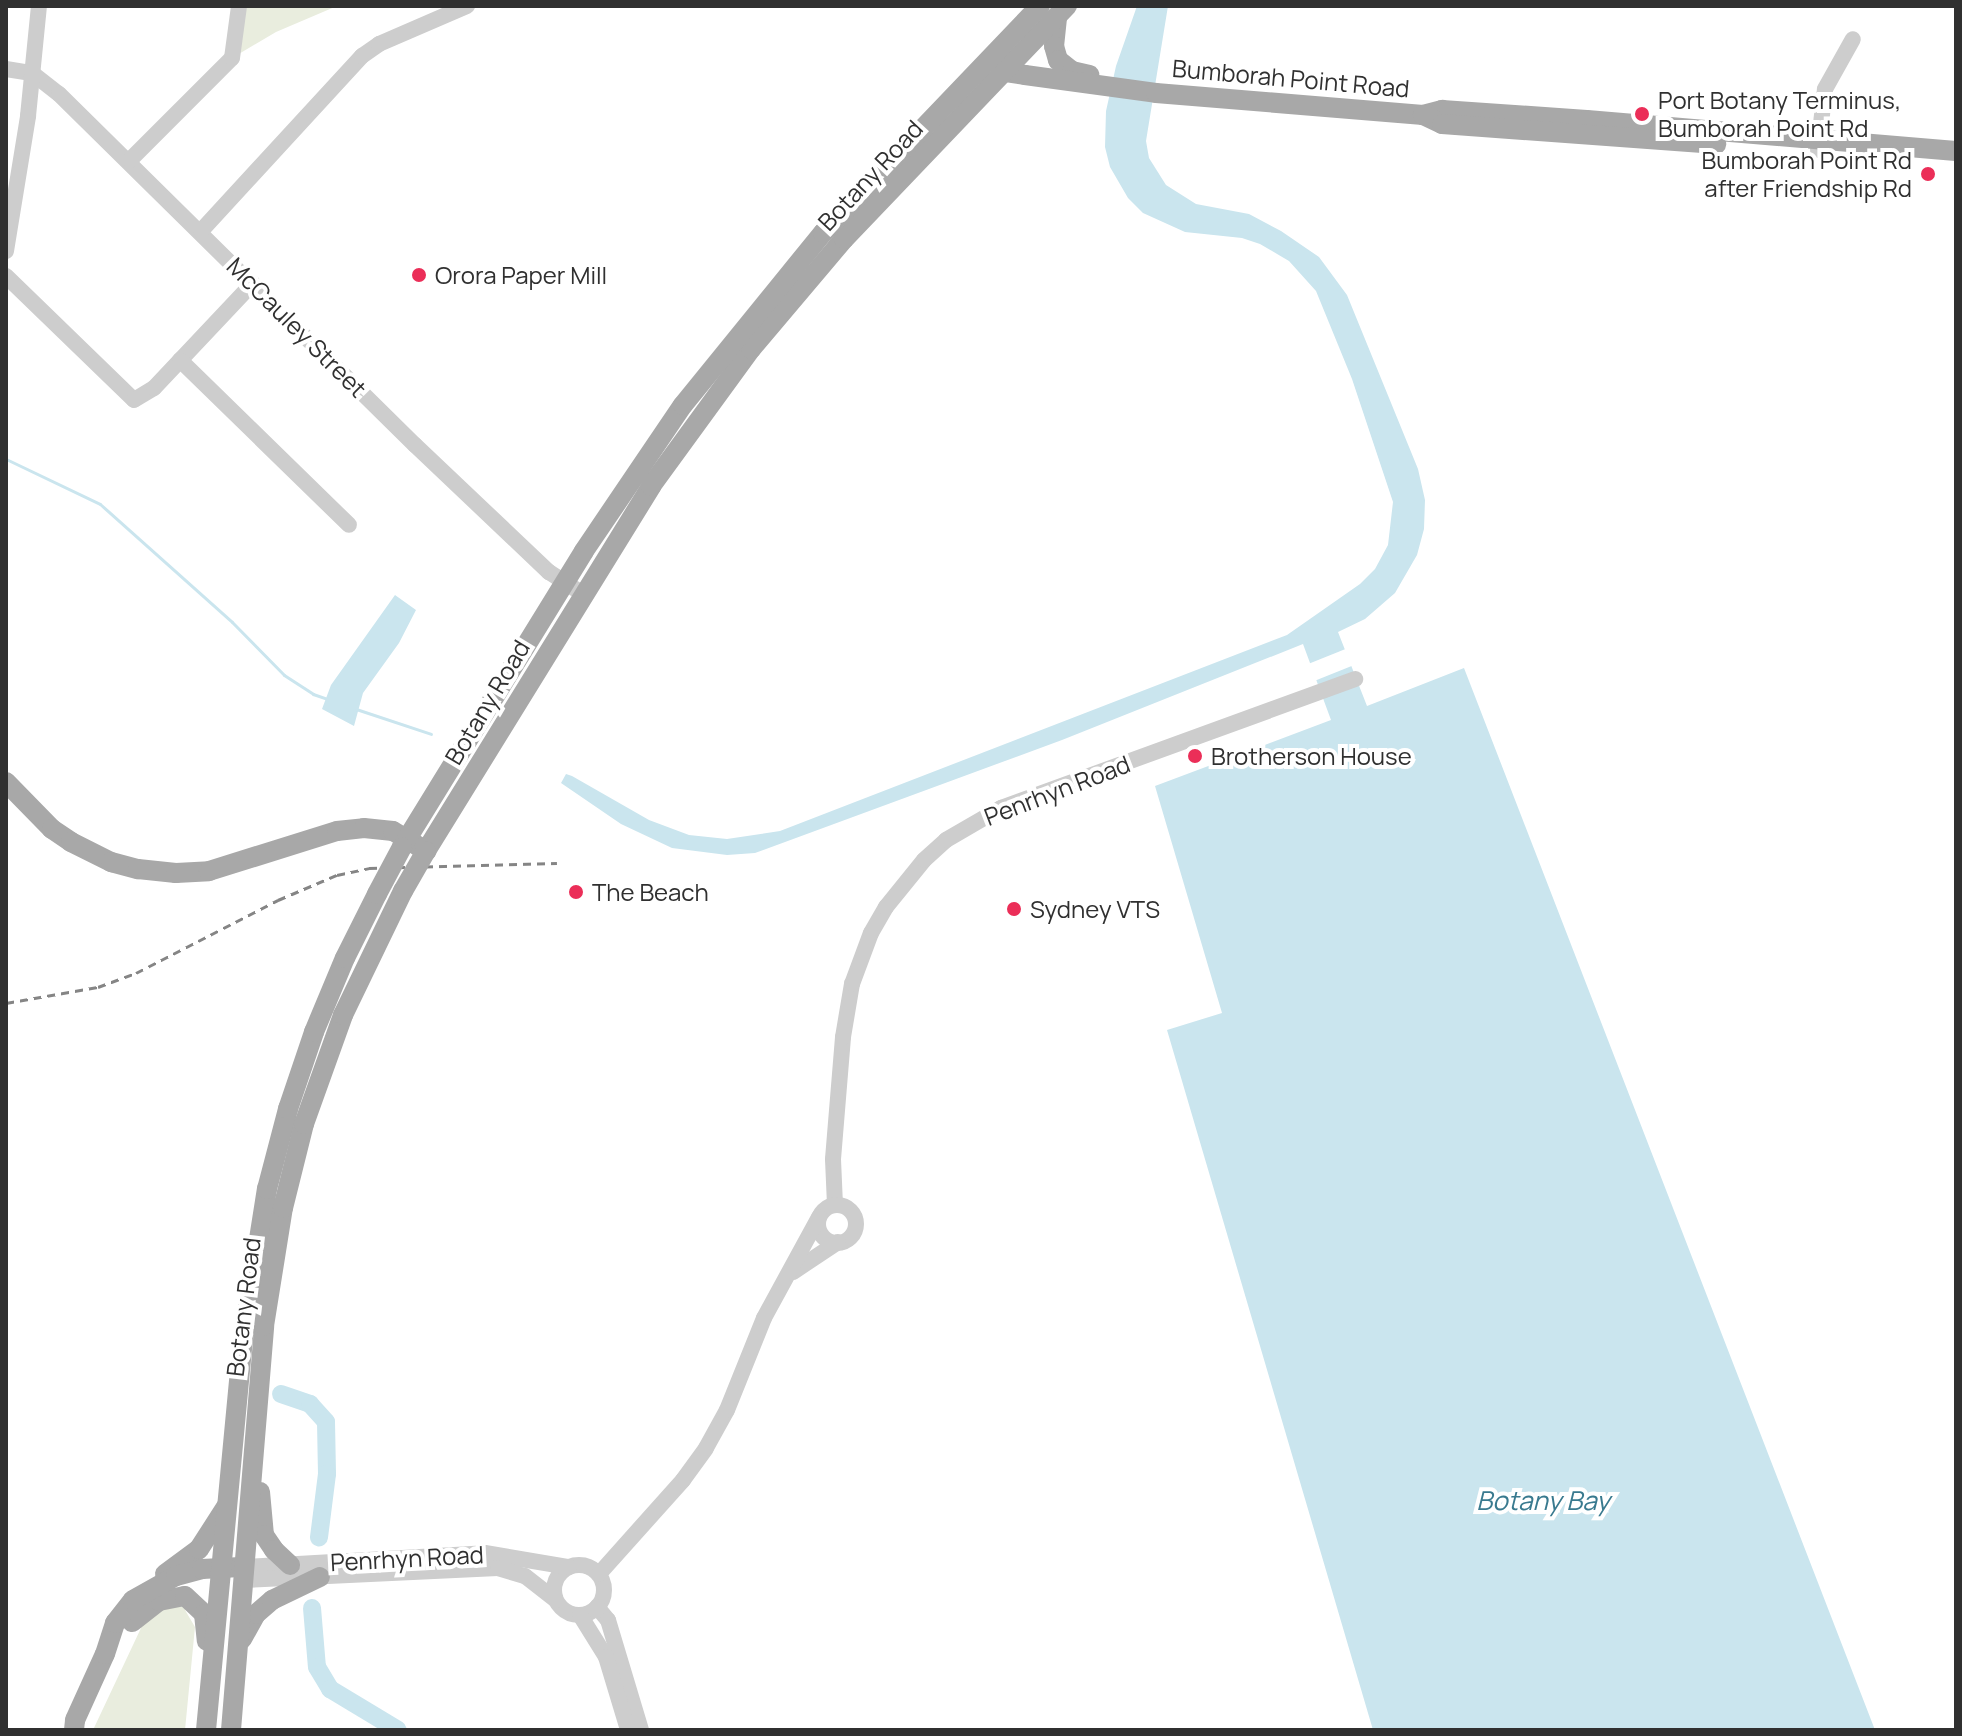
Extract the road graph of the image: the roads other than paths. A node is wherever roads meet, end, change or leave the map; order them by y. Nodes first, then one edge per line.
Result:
1 (39, 6) edge
2 (239, 6) edge
3 (467, 6) edge
4 (1054, 10) edge
5 (1853, 39) dead end
6 (999, 64) junction
7 (6, 69) edge
8 (32, 73) junction
9 (1108, 84) junction
10 (1818, 144) junction
11 (1956, 151) edge
12 (130, 160) junction
13 (1956, 165) edge
14 (201, 231) junction
15 (6, 251) edge
16 (6, 276) edge
17 (253, 283) junction
18 (180, 360) junction
19 (349, 525) dead end
20 (564, 582) junction
21 (583, 594) junction
22 (1355, 679) dead end
23 (6, 782) edge
24 (314, 840) junction
25 (411, 846) junction
26 (835, 1205) junction
27 (819, 1217) junction
28 (838, 1242) junction
29 (789, 1275) junction
30 (257, 1412) junction
31 (228, 1504) junction
32 (631, 1535) junction
33 (501, 1561) junction
34 (290, 1565) junction
35 (573, 1566) junction
36 (233, 1573) junction
37 (599, 1574) junction
38 (320, 1577) junction
39 (146, 1591) junction
40 (556, 1600) junction
41 (597, 1607) junction
42 (580, 1615) junction
43 (132, 1622) junction
44 (238, 1646) junction
45 (612, 1653) junction
46 (105, 1654) junction
47 (211, 1685) junction
48 (71, 1727) edge
49 (206, 1730) edge
50 (231, 1730) edge
51 (628, 1730) edge
52 (641, 1730) edge

1 - 8 street
2 - 12 street
3 - 14 street
4 - 6 main road, Botany Road
4 - 9 main road, Bumborah Point Road
5 - 10 street
6 - 9 main road, Bumborah Point Road
6 - 20 main road, Botany Road
6 - 21 main road, Botany Road
7 - 8 street, McCauley Street
8 - 12 street, McCauley Street
8 - 15 street
9 - 10 main road, Bumborah Point Road
10 - 11 main road, Bumborah Point Road
10 - 13 main road, Bumborah Point Road
12 - 14 street, McCauley Street
14 - 17 street, McCauley Street
16 - 18 street
17 - 18 street
17 - 20 street, McCauley Street
18 - 19 street
20 - 21 street, McCauley Street
20 - 25 main road, Botany Road
21 - 25 main road, Botany Road
22 - 26 street, Penrhyn Road
23 - 24 main road
24 - 25 main road
24 - 25 main road
25 - 30 main road, Botany Road, bridge
25 - 31 main road, Botany Road, bridge
26 - 27 street
26 - 28 street
27 - 28 street
27 - 29 street
28 - 29 street
29 - 32 street
30 - 34 main road
30 - 36 main road, Botany Road
31 - 36 main road, Botany Road
31 - 39 main road
32 - 35 street
32 - 37 street
33 - 34 street, Penrhyn Road
33 - 35 street, Penrhyn Road
33 - 38 street, Penrhyn Road
33 - 40 street, Penrhyn Road
34 - 36 street, Penrhyn Road
35 - 37 street
35 - 40 street
36 - 38 street, Penrhyn Road
36 - 39 main road
36 - 43 main road
36 - 44 main road
36 - 47 main road
37 - 41 street
38 - 44 main road
39 - 46 main road
40 - 42 street
41 - 42 street
41 - 45 street
42 - 45 street
43 - 46 main road
43 - 47 main road
44 - 50 main road
45 - 51 street
45 - 52 street
46 - 48 main road
47 - 49 main road

